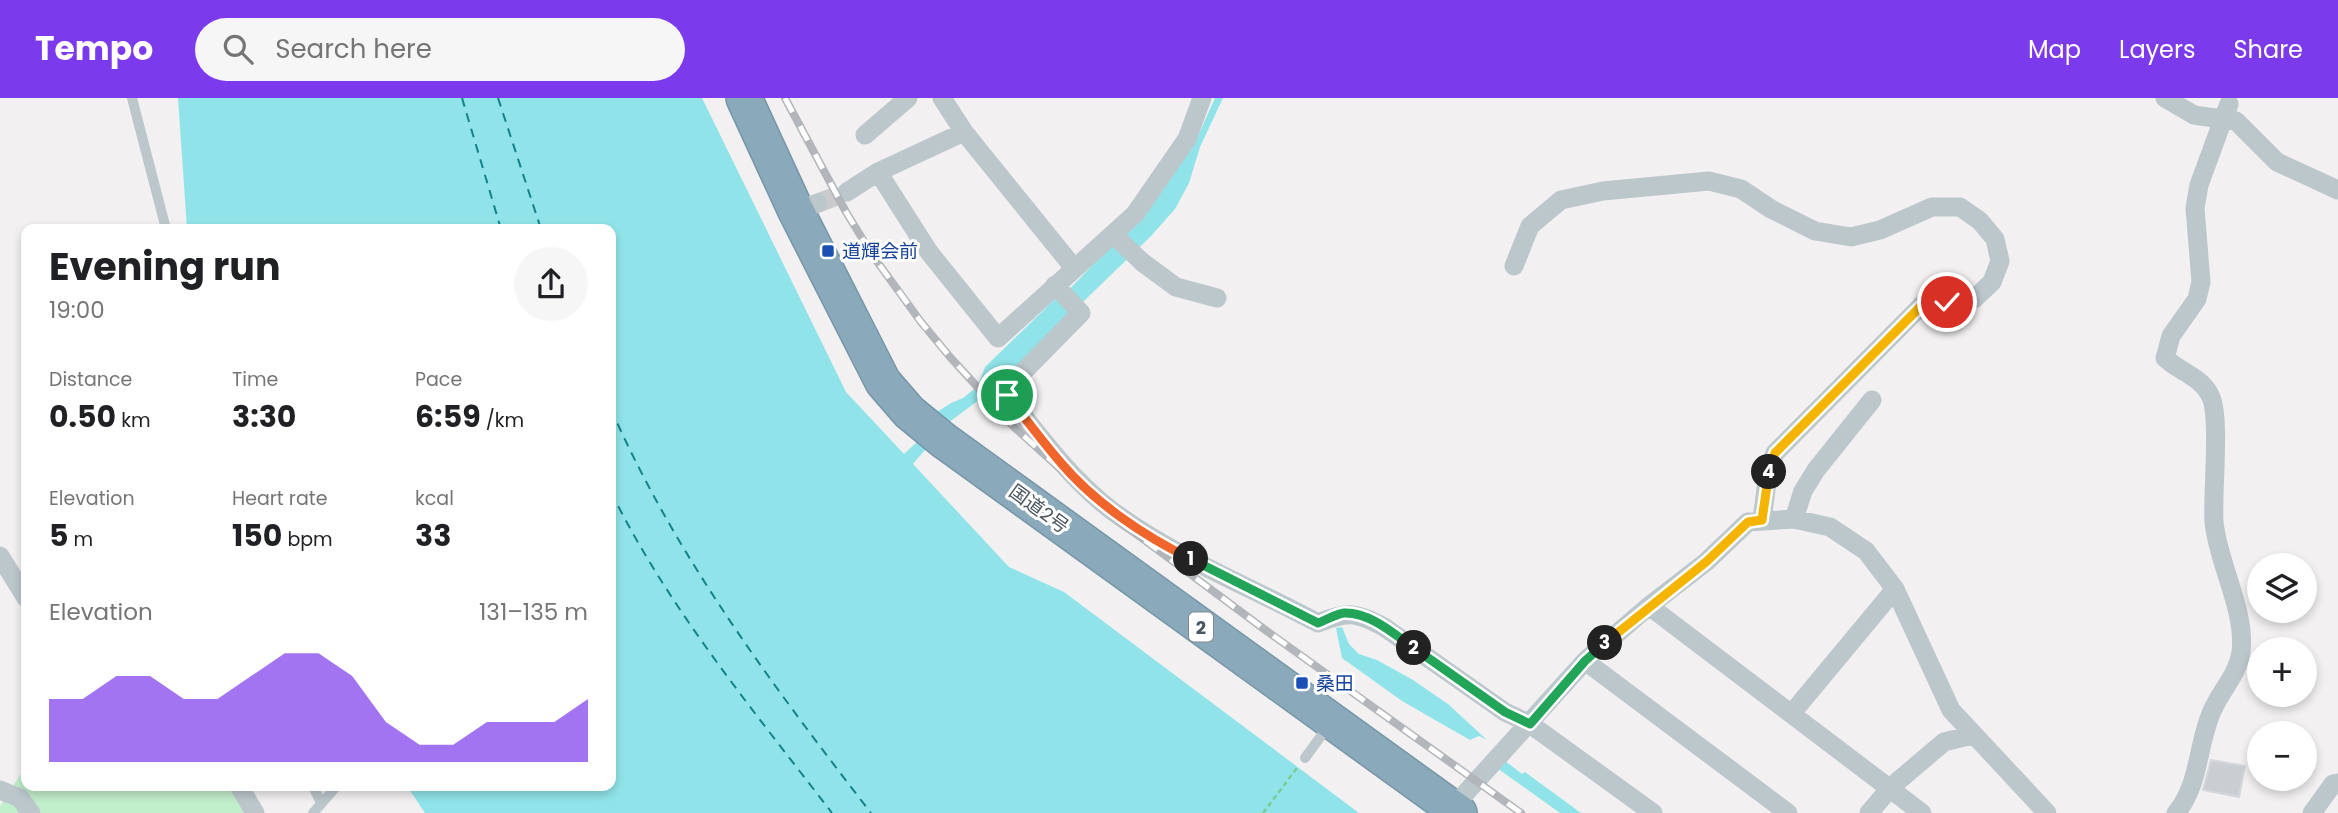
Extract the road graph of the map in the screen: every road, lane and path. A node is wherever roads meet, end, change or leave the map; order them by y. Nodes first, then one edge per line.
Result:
1 (132, 98) edge
2 (744, 98) edge
3 (908, 98) edge
4 (943, 98) edge
5 (1202, 98) edge
6 (2165, 98) edge
7 (2230, 101) edge
8 (964, 132) junction
9 (865, 135) dead end
10 (878, 172) junction
11 (2338, 190) edge
12 (846, 192) tunnel mouth
13 (165, 224) edge
14 (1113, 234) junction
15 (1514, 266) dead end
16 (1074, 268) junction
17 (1055, 285) junction
18 (1217, 298) dead end
19 (1871, 400) dead end
20 (1762, 520) junction
21 (1794, 520) junction
22 (0, 556) edge
23 (1895, 589) junction
24 (21, 590) edge
25 (1649, 606) junction
26 (1585, 661) junction
27 (1792, 713) junction
28 (1332, 722) junction
29 (1530, 724) junction
30 (1972, 734) junction
31 (1305, 758) joint
32 (2338, 783) edge
33 (1891, 787) junction
34 (0, 790) edge
35 (242, 791) edge
36 (315, 791) edge
37 (332, 791) edge
38 (321, 803) junction
39 (1455, 811) edge
40 (31, 813) edge
41 (256, 813) edge
42 (313, 813) edge
43 (1263, 813) edge
44 (1653, 813) edge
45 (1788, 813) edge
46 (1868, 813) edge
47 (1922, 813) edge
48 (2047, 813) edge
49 (2176, 813) edge
50 (2312, 813) edge

1 - 13 lane
2 - 28 highway, 国道2号 / 2
3 - 9 street
4 - 8 street
5 - 14 street
6 - 11 street
7 - 49 street, bridge
8 - 10 street
8 - 16 street
10 - 12 street
10 - 17 street
14 - 16 street
14 - 18 street
15 - 20 street
16 - 17 street
17 - 29 street
19 - 21 street
20 - 21 street
20 - 25 street
21 - 23 street
22 - 24 street
23 - 27 street
23 - 30 street
25 - 26 street
25 - 27 street
26 - 29 street
26 - 45 street
27 - 33 street
28 - 31 lane
28 - 39 highway, 国道2号 / 2
29 - 39 street
29 - 44 street
30 - 33 street
30 - 48 street
31 - 43 path
32 - 50 street
33 - 46 street
33 - 47 street
34 - 40 street
35 - 41 street
36 - 38 lane
37 - 38 lane
38 - 42 lane

